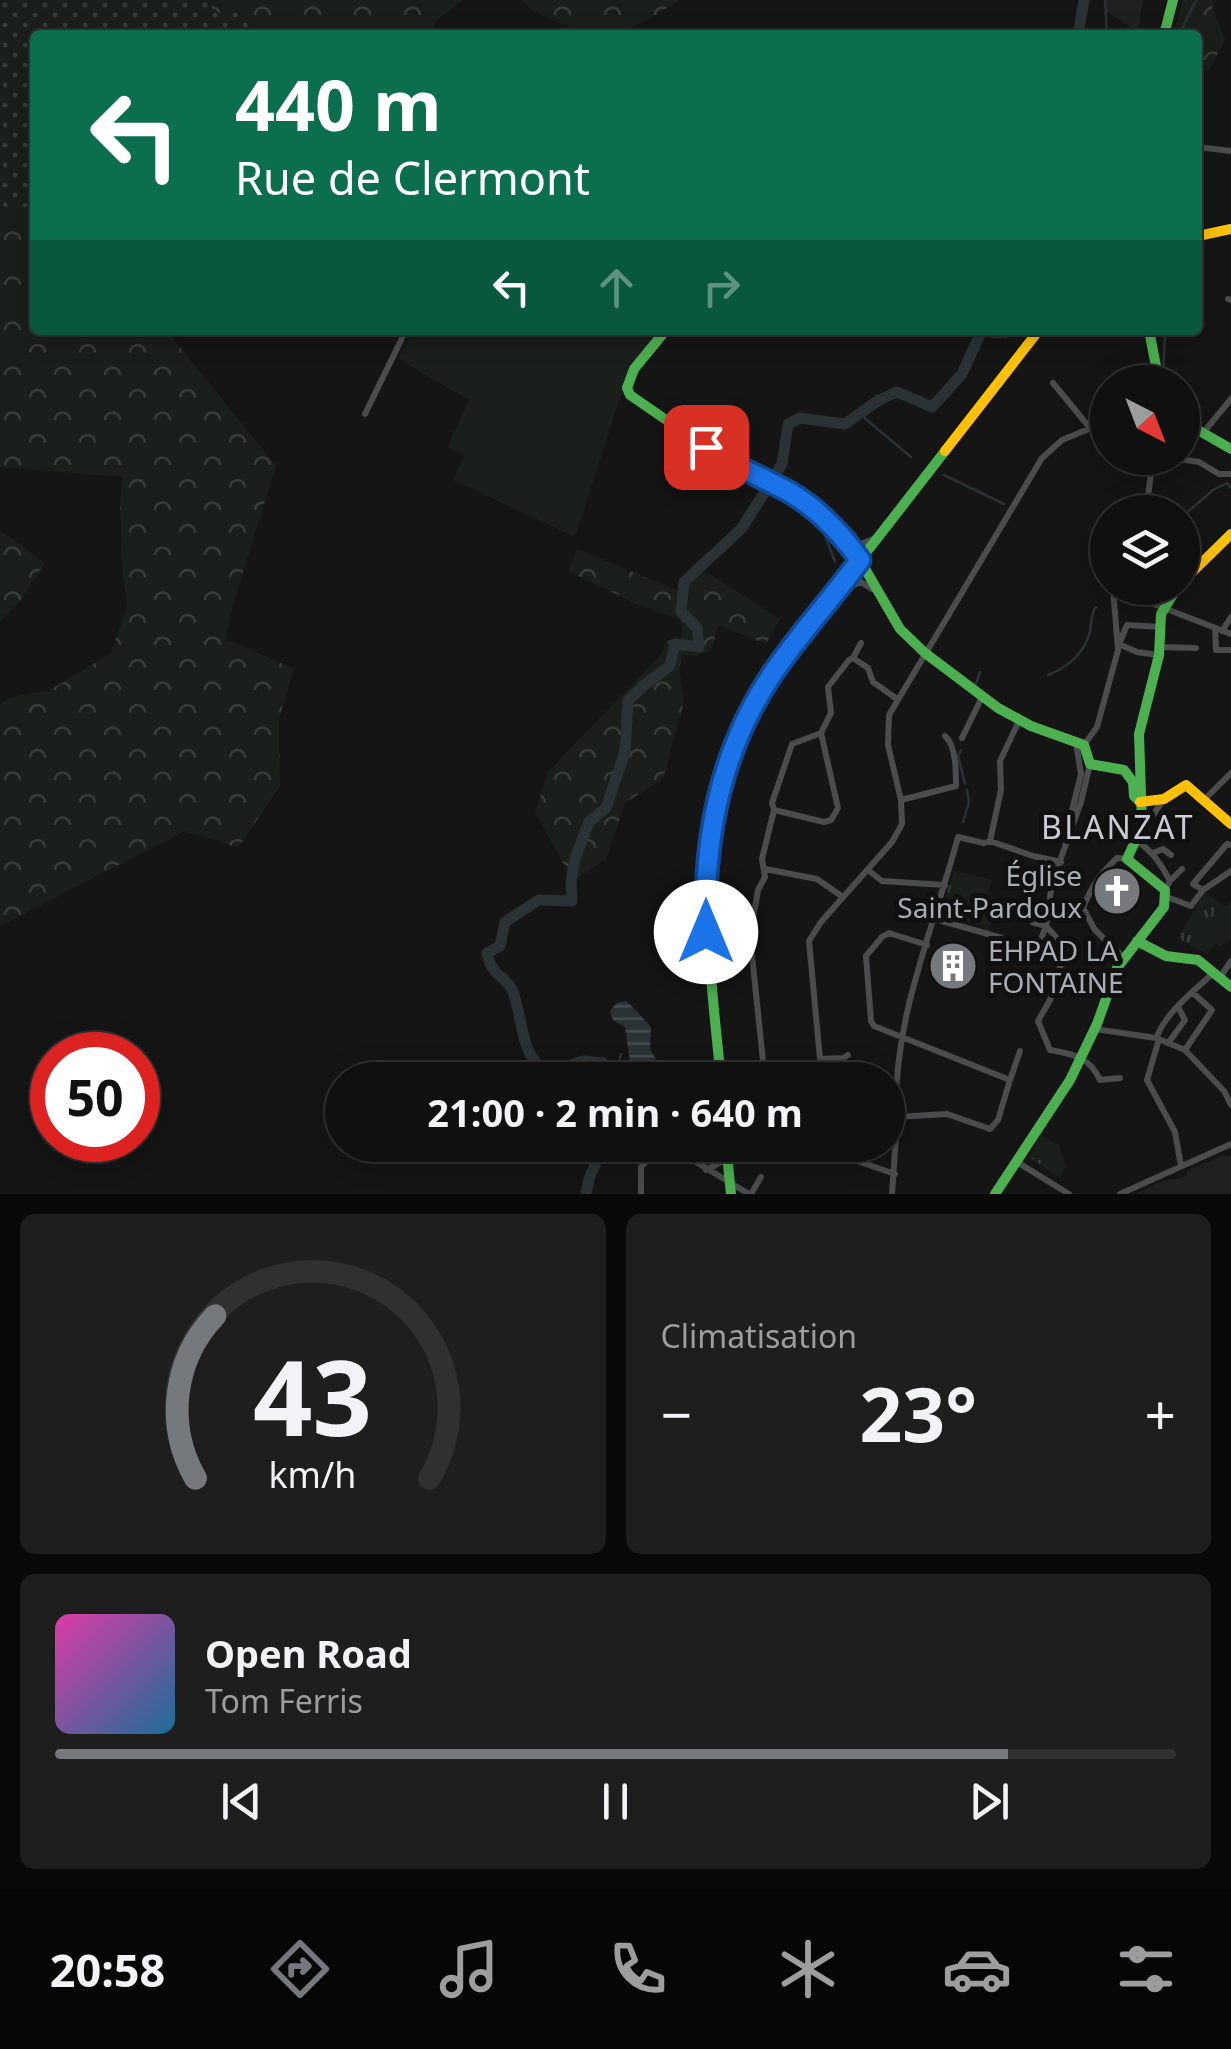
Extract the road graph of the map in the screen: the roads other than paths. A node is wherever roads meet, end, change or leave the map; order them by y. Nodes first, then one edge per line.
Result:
1 (1173, 0) edge
2 (1165, 30) edge
3 (1202, 147) edge
4 (1231, 150) edge
5 (1231, 230) edge
6 (1202, 236) edge
7 (404, 335) edge
8 (662, 335) edge
9 (1036, 335) edge
10 (1043, 335) edge
11 (1150, 335) edge
12 (1156, 365) edge
13 (1001, 376) junction
14 (1053, 383) dead end
15 (1231, 399) edge
16 (365, 414) dead end
17 (1090, 428) joint
18 (1200, 431) edge
19 (1203, 433) junction
20 (1231, 449) edge
21 (1200, 463) edge
22 (1231, 474) edge
23 (831, 524) junction
24 (1231, 534) edge
25 (877, 537) junction
26 (849, 544) junction
27 (858, 563) junction
28 (1200, 565) edge
29 (874, 591) junction
30 (830, 598) junction
31 (1115, 605) edge
32 (1159, 605) edge
33 (1165, 605) edge
34 (1163, 608) junction
35 (1231, 617) edge
36 (1160, 628) junction
37 (1223, 631) edge
38 (862, 643) dead end
39 (1119, 644) junction
40 (1196, 648) dead end
41 (1231, 650) edge
42 (1160, 651) junction
43 (925, 653) junction
44 (853, 658) junction
45 (982, 696) junction
46 (897, 699) junction
47 (1019, 720) junction
48 (821, 733) junction
49 (944, 736) dead end
50 (962, 738) dead end
51 (1080, 744) junction
52 (1090, 764) junction
53 (1231, 774) edge
54 (1164, 798) junction
55 (1205, 798) junction
56 (901, 800) junction
57 (1140, 802) junction
58 (774, 810) junction
59 (1231, 824) edge
60 (1070, 834) junction
61 (1138, 837) junction
62 (990, 841) junction
63 (1231, 845) edge
64 (1153, 853) junction
65 (1170, 855) dead end
66 (1127, 859) junction
67 (1061, 862) junction
68 (765, 868) junction
69 (1182, 869) dead end
70 (868, 870) junction
71 (1231, 871) edge
72 (944, 884) junction
73 (1167, 890) junction
74 (1202, 890) junction
75 (843, 897) junction
76 (934, 919) junction
77 (1032, 922) dead end
78 (1046, 926) junction
79 (1002, 938) dead end
80 (1137, 941) junction
81 (927, 946) junction
82 (1038, 948) dead end
83 (1123, 956) junction
84 (1231, 960) edge
85 (1217, 976) junction
86 (1231, 987) edge
87 (1192, 992) junction
88 (1178, 1007) junction
89 (1094, 1029) junction
90 (900, 1034) junction
91 (1158, 1039) junction
92 (1169, 1042) junction
93 (1185, 1050) junction
94 (1020, 1051) dead end
95 (848, 1055) dead end
96 (1081, 1056) junction
97 (820, 1060) joint
98 (718, 1062) edge
99 (763, 1062) edge
100 (899, 1062) edge
101 (1120, 1078) dead end
102 (1010, 1080) junction
103 (1231, 1084) edge
104 (1224, 1091) junction
105 (1231, 1104) edge
106 (905, 1116) edge
107 (1231, 1144) edge
108 (647, 1162) edge
109 (693, 1162) edge
110 (720, 1162) edge
111 (728, 1162) edge
112 (860, 1162) edge
113 (895, 1162) edge
114 (1017, 1162) junction
115 (1182, 1166) junction
116 (706, 1170) junction
117 (895, 1174) junction
118 (761, 1177) dead end
119 (731, 1188) edge
120 (641, 1194) edge
121 (750, 1194) edge
122 (892, 1194) edge
123 (994, 1194) edge
124 (1069, 1194) edge
125 (1120, 1194) edge

1 - 2 street
3 - 4 street
5 - 6 street
7 - 16 street
8 - 23 street
9 - 13 street
10 - 13 street
11 - 12 street
13 - 25 street
14 - 17 street
15 - 19 street
17 - 43 street
18 - 19 street
19 - 20 street
21 - 22 street
23 - 26 street
23 - 27 street
24 - 28 street
25 - 26 street
25 - 27 street
26 - 27 street
27 - 29 street
27 - 30 street
29 - 30 street
29 - 43 street
30 - 98 street
31 - 39 street
32 - 34 street
33 - 34 street
34 - 36 street
34 - 37 street
35 - 37 street
36 - 39 street
36 - 42 street
37 - 41 street
38 - 44 street
39 - 42 street
39 - 51 street
40 - 42 street
42 - 57 street
43 - 45 street
43 - 46 street
44 - 46 street
44 - 48 street
45 - 47 street
45 - 50 street
46 - 56 street
47 - 51 street
47 - 62 street
48 - 58 street
48 - 58 street
49 - 56 street
51 - 52 street
51 - 60 street
52 - 57 street
52 - 60 street
53 - 55 street
54 - 55 street
54 - 57 street
54 - 61 street
55 - 59 street
56 - 70 street
57 - 61 street
58 - 68 street
60 - 67 street
61 - 64 street
61 - 66 street
62 - 67 street
62 - 72 street
63 - 74 street
64 - 65 street
64 - 73 street
66 - 73 street
66 - 83 street
67 - 78 street
68 - 75 street
68 - 99 street
69 - 73 street
70 - 72 street
70 - 75 street
71 - 74 street
72 - 76 street
73 - 74 street
73 - 80 street
75 - 97 street
76 - 79 street
76 - 81 street
77 - 78 street
78 - 82 street
78 - 96 street
80 - 83 street
80 - 85 street
81 - 90 street
81 - 90 street
83 - 89 street
84 - 85 street
85 - 86 street
85 - 87 street
87 - 88 street
87 - 93 street
88 - 91 street
88 - 92 street
89 - 91 street
89 - 96 street
90 - 100 street
90 - 102 street
91 - 92 street
91 - 115 street
92 - 93 street
93 - 104 street
94 - 102 street
95 - 97 street
96 - 101 street
96 - 114 street
102 - 106 street
103 - 104 street
104 - 105 street
107 - 115 street
108 - 120 street
109 - 116 street
110 - 116 street
111 - 119 street
112 - 117 street
113 - 117 street
114 - 123 street
114 - 124 street
115 - 125 street
116 - 119 street
117 - 122 street
118 - 121 street
119 - 121 street

